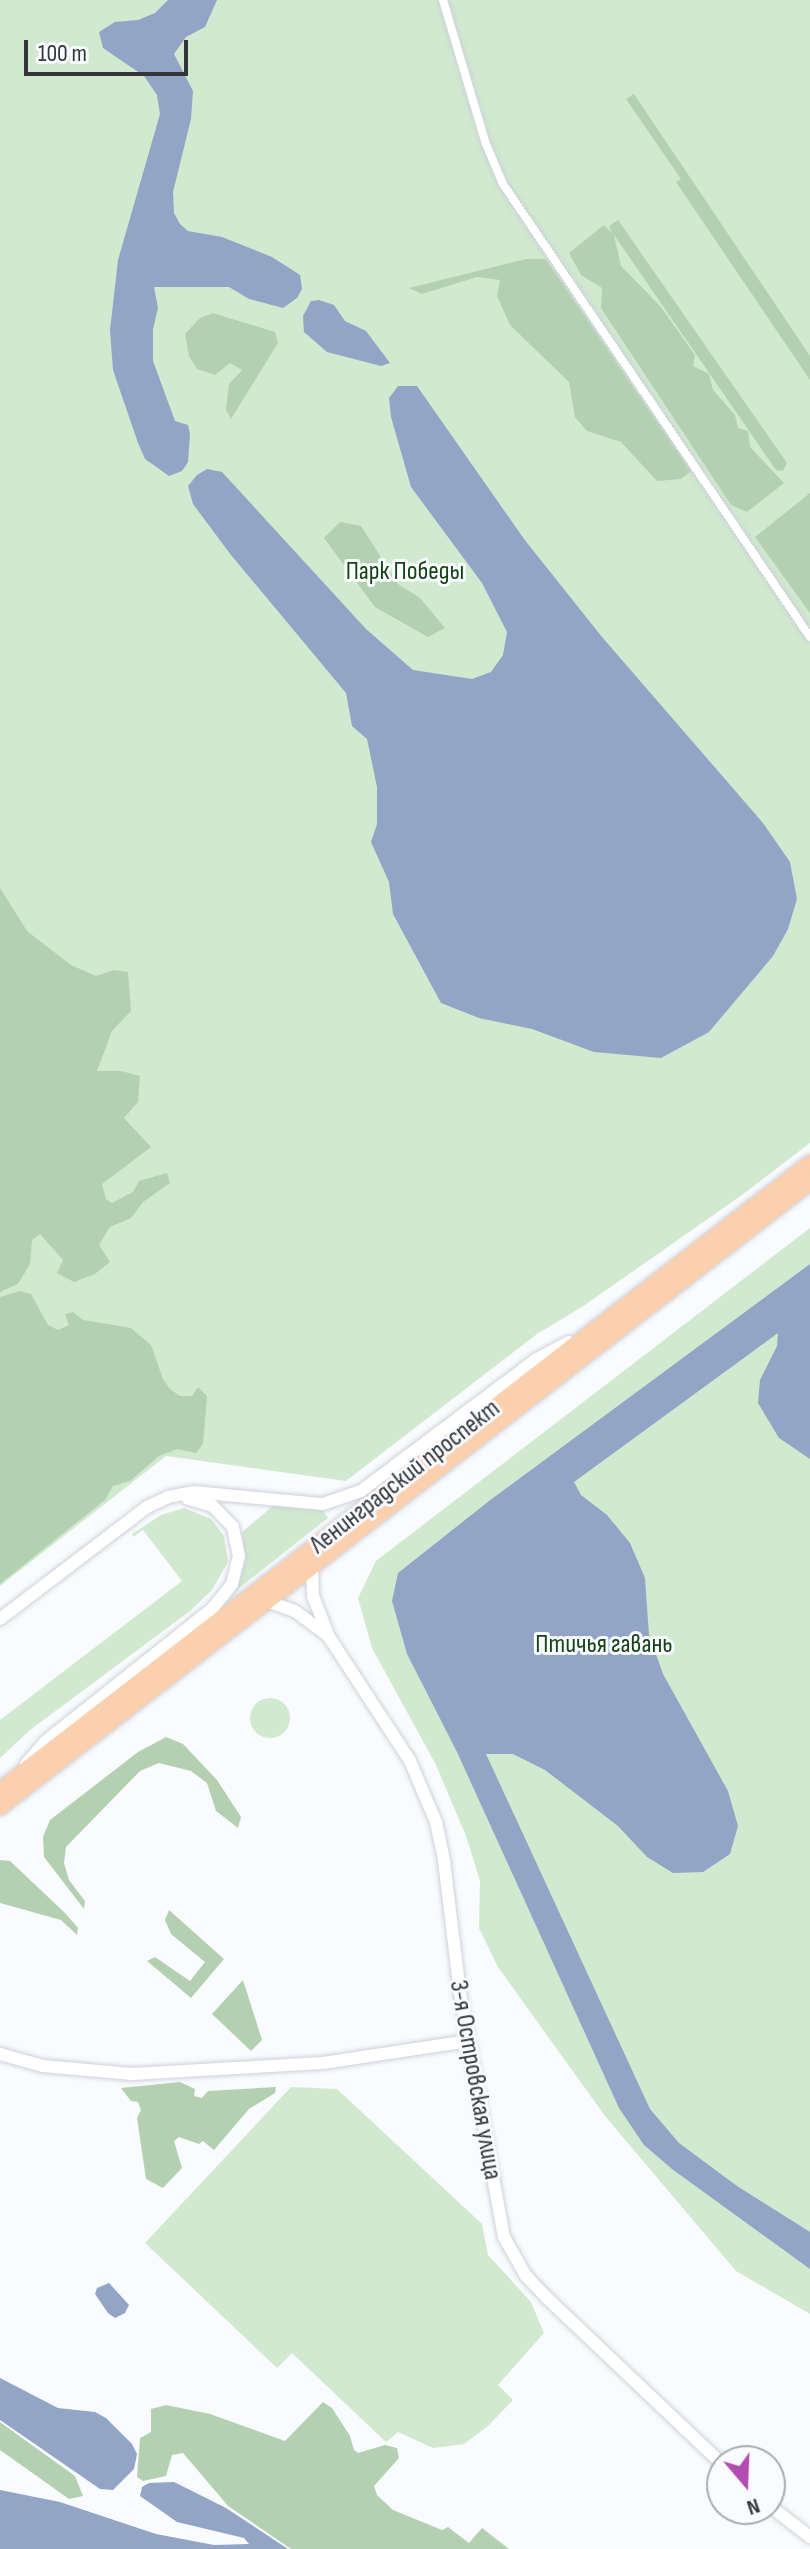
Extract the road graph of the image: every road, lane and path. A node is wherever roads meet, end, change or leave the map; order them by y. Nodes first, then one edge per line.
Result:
1 (443, 0) edge
2 (810, 637) edge
3 (810, 1163) edge
4 (810, 1182) edge
5 (596, 1329) junction
6 (158, 1502) junction
7 (312, 1567) junction
8 (267, 1601) junction
9 (0, 1619) edge
10 (329, 1637) junction
11 (4, 1787) edge
12 (0, 1807) edge
13 (468, 2041) junction
14 (0, 2054) edge
15 (706, 2449) edge
16 (786, 2518) edge
17 (810, 2537) edge

1 - 2 street
3 - 5 main road, Ленинградский проспект
4 - 7 main road, Ленинградский проспект
5 - 6 street
5 - 11 main road, Ленинградский проспект
6 - 9 street
6 - 11 street
7 - 8 main road, Ленинградский проспект
7 - 10 street
8 - 10 street
8 - 12 main road, Ленинградский проспект
10 - 13 street, 3-я Островская улица
13 - 14 street
13 - 15 street, 3-я Островская улица
16 - 17 street

